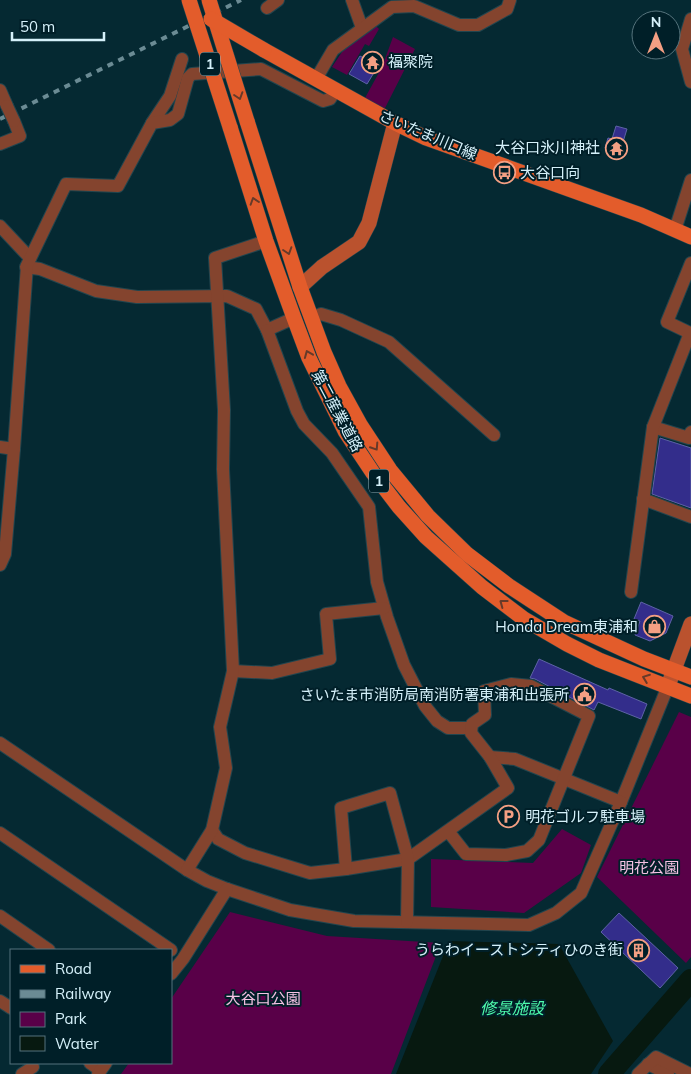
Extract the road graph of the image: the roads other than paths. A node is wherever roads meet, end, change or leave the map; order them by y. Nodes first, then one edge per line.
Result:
1 (208, 0) edge
2 (278, 0) edge
3 (352, 0) edge
4 (510, 0) edge
5 (187, 2) edge
6 (266, 8) dead end
7 (691, 19) edge
8 (215, 22) junction
9 (362, 28) junction
10 (182, 59) dead end
11 (316, 79) junction
12 (691, 82) edge
13 (0, 90) edge
14 (335, 90) junction
15 (152, 123) junction
16 (395, 123) junction
17 (0, 144) edge
18 (691, 180) edge
19 (0, 226) edge
20 (675, 230) junction
21 (691, 237) edge
22 (266, 240) junction
23 (28, 263) junction
24 (691, 263) edge
25 (300, 287) junction
26 (216, 296) junction
27 (294, 318) junction
28 (311, 318) junction
29 (267, 330) junction
30 (653, 428) junction
31 (691, 432) edge
32 (494, 435) dead end
33 (0, 447) edge
34 (14, 448) junction
35 (643, 499) junction
36 (691, 517) edge
37 (0, 565) edge
38 (631, 592) dead end
39 (384, 608) junction
40 (691, 624) edge
41 (674, 670) junction
42 (233, 671) junction
43 (691, 677) edge
44 (668, 686) junction
45 (691, 696) edge
46 (472, 728) junction
47 (0, 743) edge
48 (490, 757) junction
49 (564, 778) junction
50 (621, 802) junction
51 (212, 830) junction
52 (448, 830) junction
53 (0, 833) edge
54 (408, 859) junction
55 (346, 869) junction
56 (187, 870) junction
57 (226, 889) junction
58 (0, 916) edge
59 (408, 922) junction
60 (48, 949) edge
61 (170, 949) edge
62 (172, 951) edge
63 (183, 959) junction
64 (172, 973) edge
65 (652, 1060) junction
66 (33, 1067) dead end
67 (22, 1074) edge
68 (638, 1074) edge
69 (668, 1074) edge
70 (690, 1074) edge

1 - 8 main road, 第二産業道路 / 1, bridge
2 - 6 street
3 - 9 street
4 - 9 street
5 - 8 main road, さいたま川口線 / 1, bridge
22 -> 5 main road, 第二産業道路 / 1, bridge
7 - 12 street
8 - 11 main road, さいたま川口線 / 1, bridge
8 -> 25 main road, 第二産業道路 / 1, bridge
9 - 11 street
10 - 15 street
11 - 14 main road, さいたま川口線 / 1
13 - 17 street, bridge
14 - 15 street
14 - 16 main road, さいたま川口線 / 1
15 - 23 street
16 - 20 main road, さいたま川口線 / 1
16 - 25 street
18 - 20 street
19 - 23 street
20 - 21 main road, さいたま川口線 / 1
22 - 26 street
22 - 27 main road, 第二産業道路 / 1
23 - 26 street
23 - 34 street
24 - 30 street
25 - 28 main road, 第二産業道路 / 1
26 - 29 street
26 - 42 street
27 - 29 street
44 -> 27 main road, 第二産業道路 / 1
28 - 32 street
28 -> 41 main road, 第二産業道路 / 1
29 - 39 street
30 - 31 street
30 - 35 street
33 - 34 street
34 - 37 street
35 - 36 street
35 - 38 street
39 - 42 street
39 - 46 street
40 - 41 street
41 - 43 main road, 第二産業道路 / 1
41 - 44 street
42 - 51 street
44 - 45 main road, 第二産業道路 / 1
44 - 50 street
46 - 48 street
46 - 49 street
47 - 56 street
48 - 49 street
48 - 52 street
49 - 50 street
49 - 52 street
50 - 59 street
51 - 55 street
51 - 56 street
52 - 54 street
53 - 61 street
54 - 55 street
54 - 55 street
54 - 59 street
56 - 57 street
57 - 59 street
57 - 63 street
58 - 60 street
62 - 63 street
63 - 64 street
65 - 68 street
65 - 69 street
65 - 70 street
66 - 67 street

